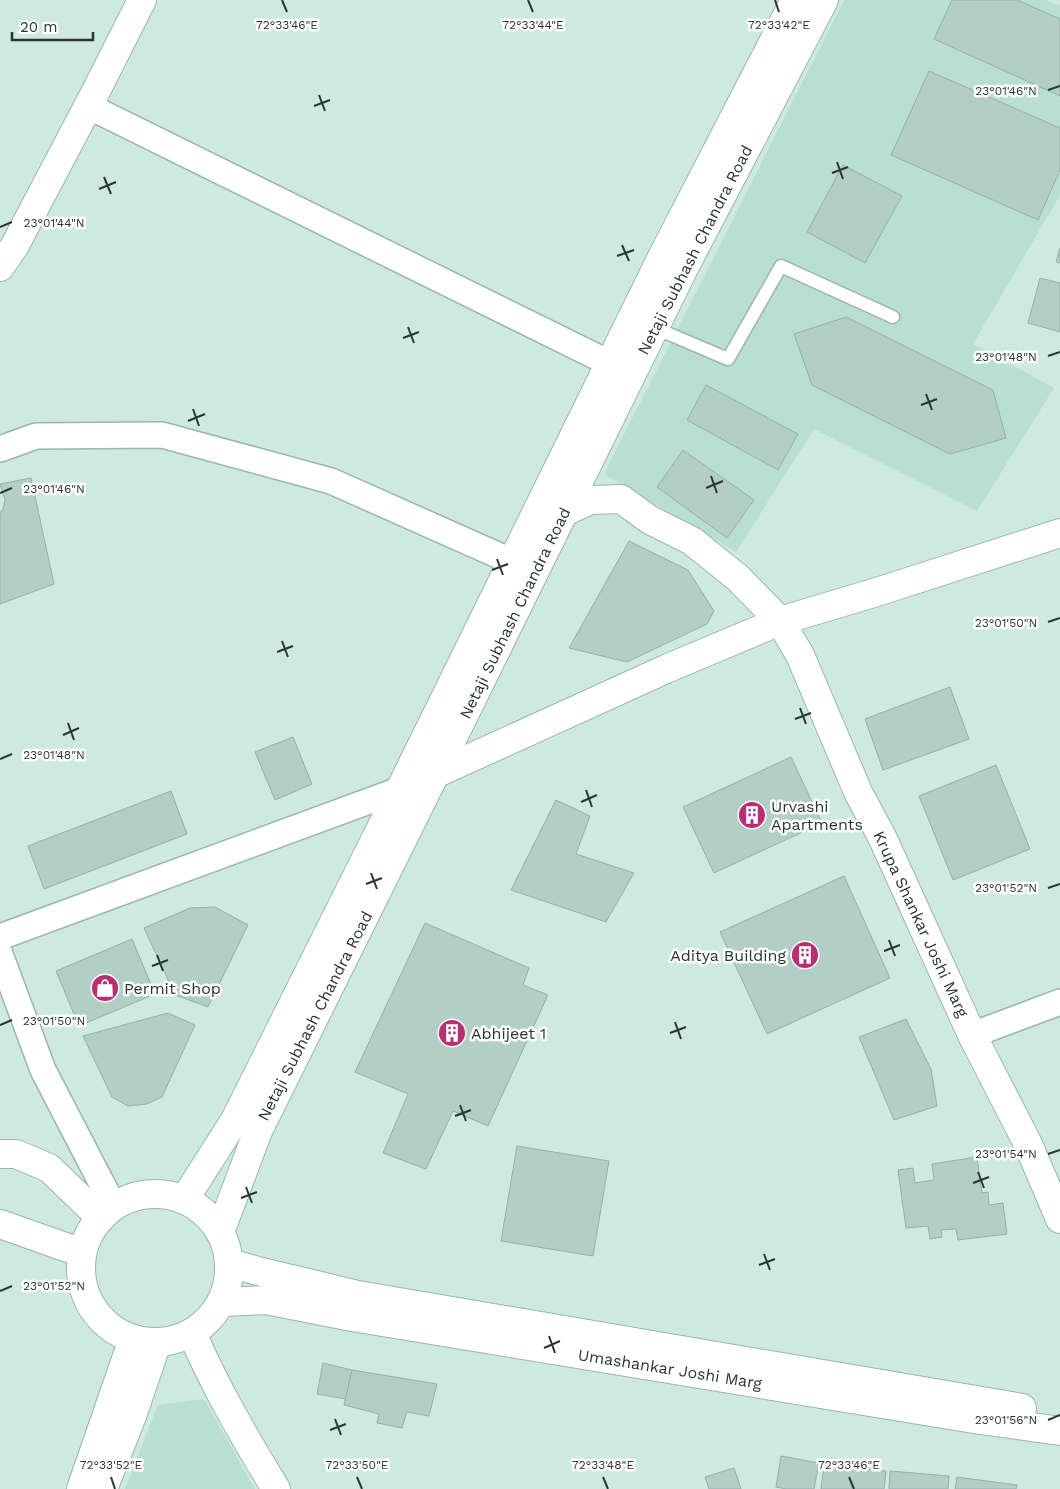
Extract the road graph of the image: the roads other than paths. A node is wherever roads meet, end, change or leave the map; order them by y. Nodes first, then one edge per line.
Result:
1 (142, 0) edge
2 (795, 0) edge
3 (824, 0) edge
4 (88, 106) junction
5 (0, 267) edge
6 (893, 317) dead end
7 (655, 328) junction
8 (609, 363) junction
9 (0, 449) edge
10 (564, 512) junction
11 (1060, 533) edge
12 (511, 561) junction
13 (780, 621) junction
14 (435, 774) junction
15 (399, 790) junction
16 (0, 937) edge
17 (0, 954) edge
18 (1060, 1002) edge
19 (972, 1035) junction
20 (0, 1154) edge
21 (184, 1200) junction
22 (107, 1212) junction
23 (1060, 1219) edge
24 (0, 1224) edge
25 (220, 1232) junction
26 (82, 1253) junction
27 (230, 1263) junction
28 (222, 1302) junction
29 (192, 1333) junction
30 (145, 1341) junction
31 (1060, 1414) edge
32 (1060, 1431) edge
33 (81, 1489) edge
34 (103, 1489) edge
35 (276, 1489) edge

1 - 4 street
2 - 8 street, Netaji Subhash Chandra Road
3 - 7 street, Netaji Subhash Chandra Road
4 - 5 street
4 - 8 street
6 - 7 lane
7 - 10 street, Netaji Subhash Chandra Road
8 - 12 street, Netaji Subhash Chandra Road
9 - 12 street
10 - 13 street, Krupa Shankar Joshi Marg
10 - 14 street, Netaji Subhash Chandra Road
11 - 13 street
12 - 15 street, Netaji Subhash Chandra Road
13 - 14 street
13 - 19 street, Krupa Shankar Joshi Marg
14 - 25 street, Netaji Subhash Chandra Road
15 - 16 street
15 - 21 street, Netaji Subhash Chandra Road
17 - 22 street
18 - 19 street
19 - 23 street, Krupa Shankar Joshi Marg
20 - 22 street
21 - 22 street
21 - 25 street
22 - 26 street
24 - 26 street
25 - 27 street
26 - 30 street
27 - 28 street
27 - 31 street, Umashankar Joshi Marg
28 - 29 street
28 - 32 street, Umashankar Joshi Marg
29 - 30 street
29 - 35 street
30 - 33 street
30 - 34 street

